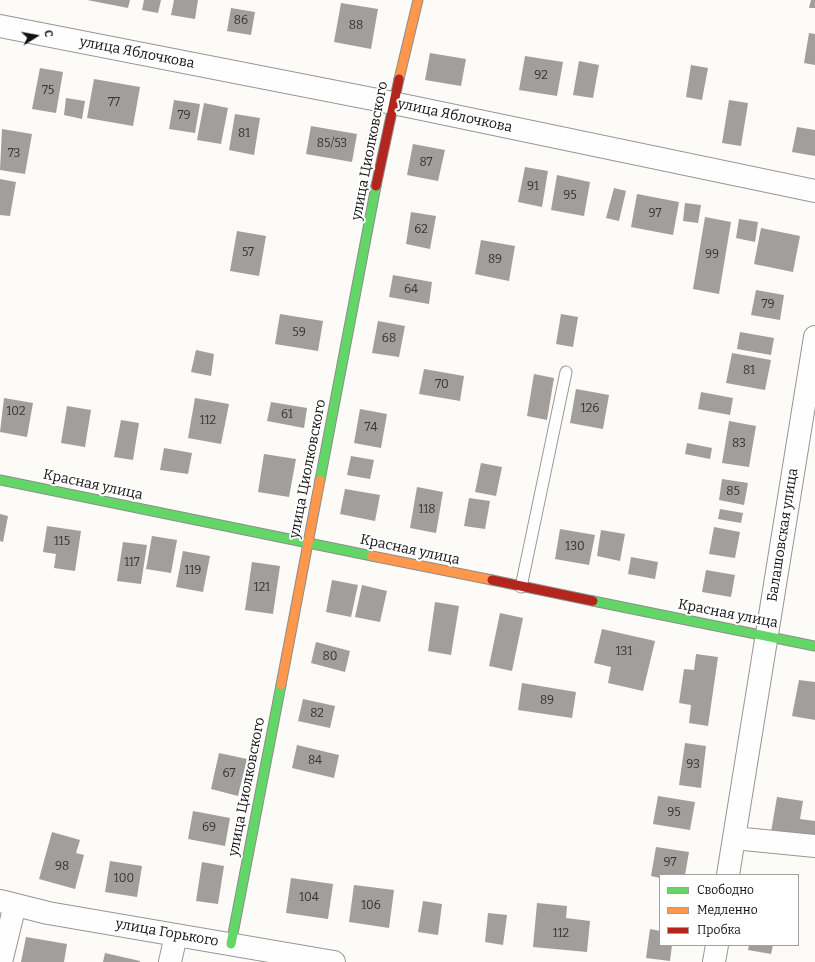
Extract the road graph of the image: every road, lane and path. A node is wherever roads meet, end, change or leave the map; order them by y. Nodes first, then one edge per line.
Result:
1 (418, 0) edge
2 (0, 26) edge
3 (393, 103) junction
4 (815, 191) edge
5 (815, 337) edge
6 (566, 372) dead end
7 (0, 480) edge
8 (308, 544) junction
9 (521, 587) junction
10 (767, 636) junction
11 (815, 646) edge
12 (734, 838) junction
13 (815, 846) edge
14 (728, 874) edge
15 (7, 903) edge
16 (176, 935) junction
17 (231, 944) junction
18 (717, 946) edge
19 (1, 962) edge
20 (170, 962) edge
21 (334, 962) edge
22 (714, 962) edge

1 - 3 street, улица Циолковского
2 - 3 street, улица Яблочкова
3 - 4 street, улица Яблочкова
3 - 8 street, улица Циолковского
5 - 10 street, Балашовская улица
6 - 9 lane
7 - 8 street, Красная улица
8 - 9 street, Красная улица
8 - 17 street, улица Циолковского
9 - 10 street, Красная улица
10 - 11 street, Красная улица
10 - 12 street, Балашовская улица
12 - 13 street
12 - 14 street, Балашовская улица
15 - 16 street, улица Горького
15 - 19 street
16 - 17 street, улица Горького
16 - 20 street
17 - 21 street, улица Горького
18 - 22 street

